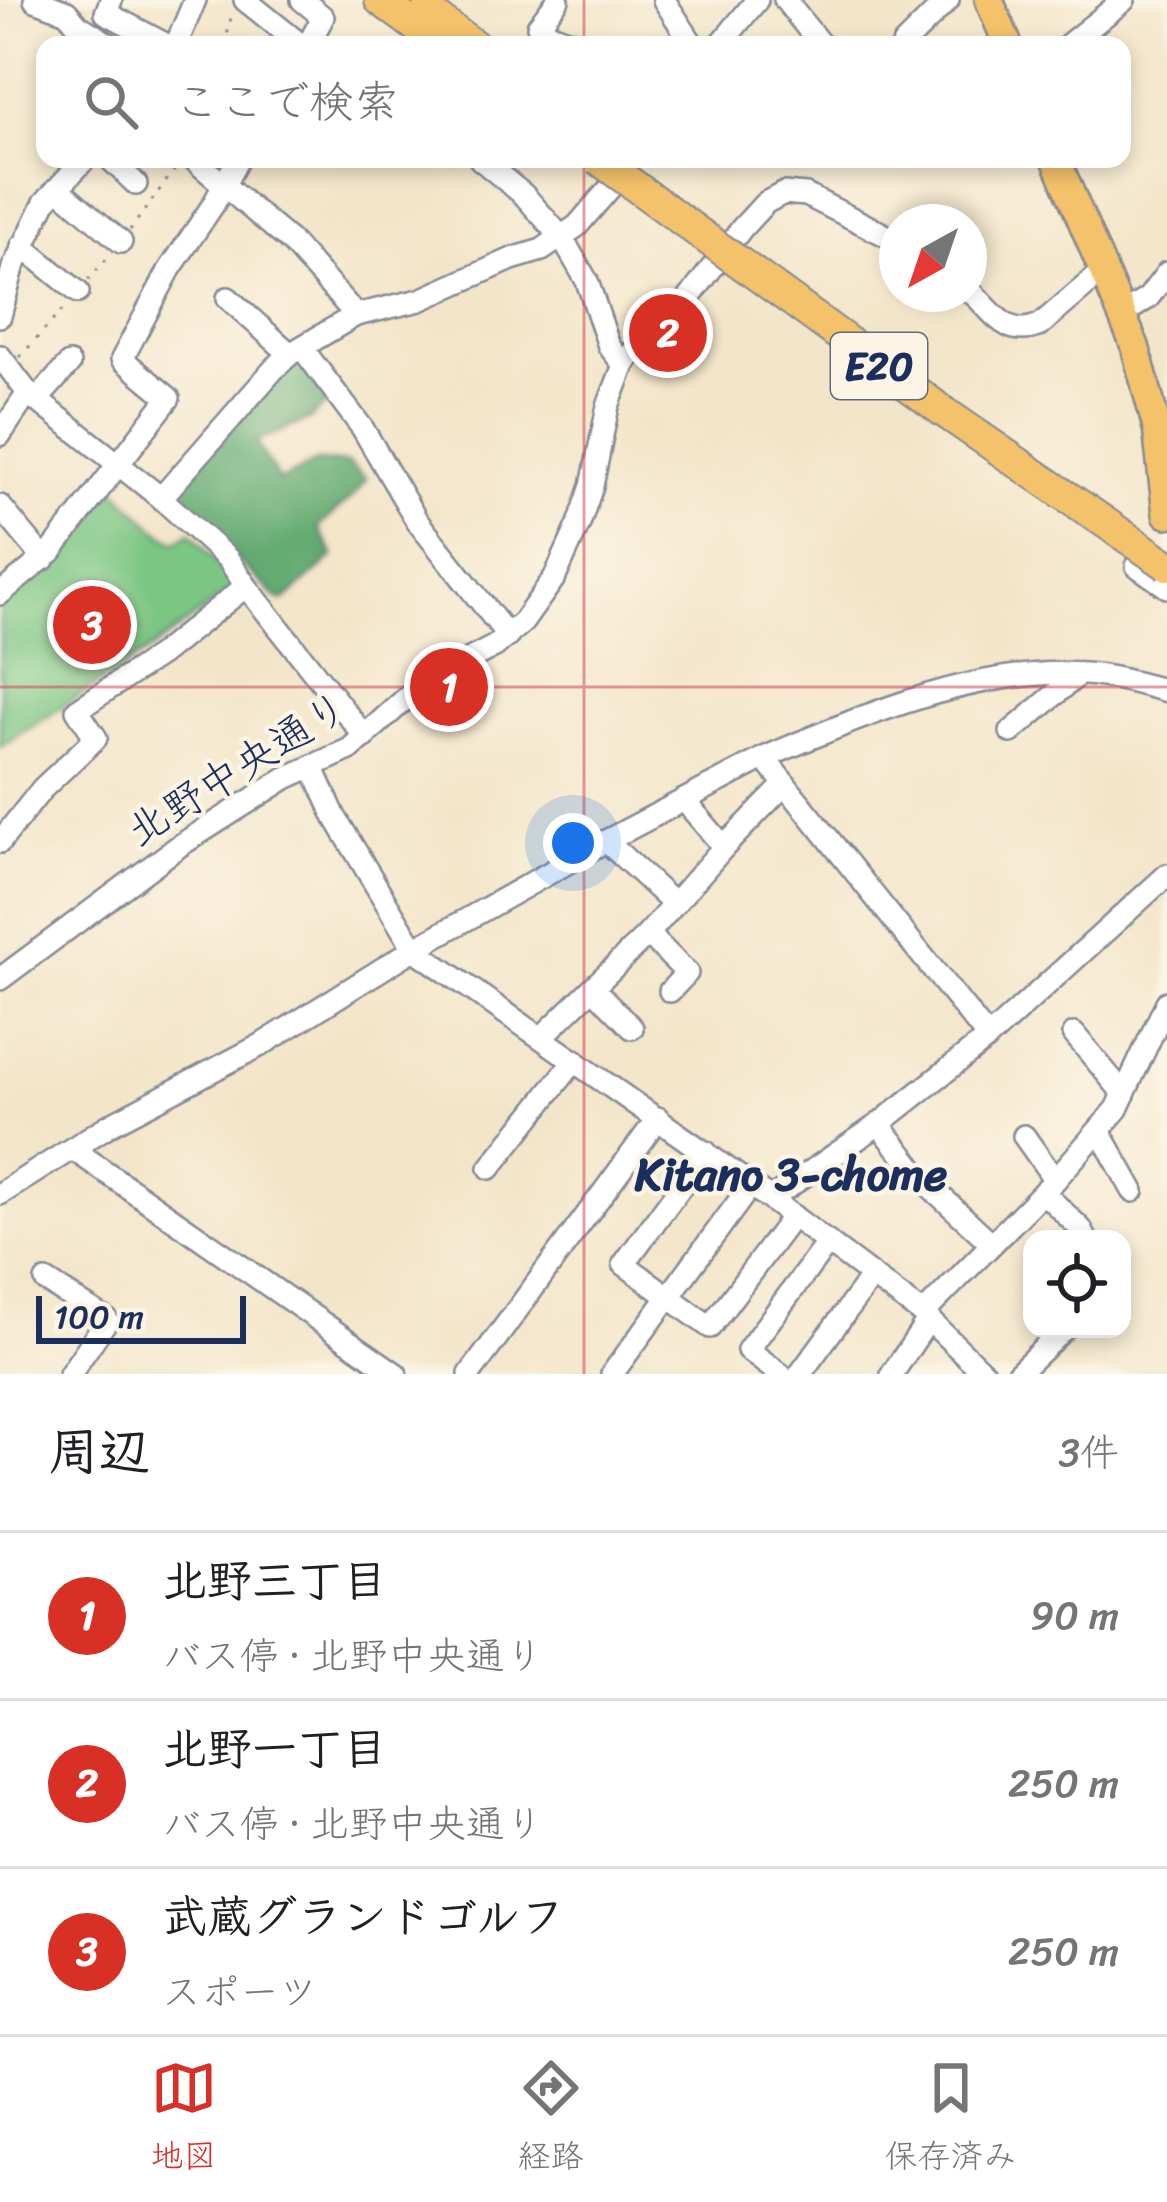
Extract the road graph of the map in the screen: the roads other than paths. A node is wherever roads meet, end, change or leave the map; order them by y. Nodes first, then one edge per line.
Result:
1 (111, 0) edge
2 (195, 0) edge
3 (244, 0) edge
4 (302, 0) edge
5 (341, 0) edge
6 (380, 0) edge
7 (412, 0) edge
8 (558, 0) edge
9 (664, 0) edge
10 (785, 0) edge
11 (949, 0) edge
12 (989, 0) edge
13 (1124, 0) edge
14 (45, 2) edge
15 (749, 4) edge
16 (323, 17) junction
17 (95, 36) edge
18 (149, 36) edge
19 (180, 36) edge
20 (292, 36) edge
21 (310, 36) edge
22 (430, 36) edge
23 (462, 36) edge
24 (556, 36) edge
25 (688, 36) edge
26 (735, 36) edge
27 (814, 36) edge
28 (912, 36) edge
29 (1004, 36) edge
30 (1079, 36) edge
31 (77, 168) edge
32 (119, 168) edge
33 (204, 168) edge
34 (233, 168) edge
35 (491, 168) edge
36 (610, 168) edge
37 (622, 168) edge
38 (641, 168) edge
39 (1060, 168) edge
40 (136, 184) dead end
41 (224, 186) junction
42 (58, 188) junction
43 (879, 232) edge
44 (562, 238) junction
45 (121, 242) road end
46 (22, 246) junction
47 (1103, 271) junction
48 (1167, 273) edge
49 (78, 292) road end
50 (228, 298) dead end
51 (987, 308) edge
52 (1123, 314) junction
53 (356, 315) junction
54 (0, 316) edge
55 (296, 351) junction
56 (5, 362) edge
57 (69, 364) dead end
58 (623, 365) junction
59 (32, 397) junction
60 (0, 435) edge
61 (117, 464) junction
62 (161, 498) junction
63 (0, 506) edge
64 (1167, 514) edge
65 (1167, 540) edge
66 (44, 560) junction
67 (1152, 565) edge
68 (246, 586) junction
69 (1167, 587) edge
70 (0, 594) edge
71 (508, 636) junction
72 (1079, 674) junction
73 (1167, 691) edge
74 (1011, 732) dead end
75 (364, 737) junction
76 (764, 758) junction
77 (312, 766) junction
78 (785, 784) junction
79 (684, 800) junction
80 (606, 841) junction
81 (0, 842) edge
82 (724, 847) junction
83 (1167, 875) edge
84 (674, 904) junction
85 (648, 934) junction
86 (414, 949) junction
87 (0, 979) edge
88 (593, 988) junction
89 (670, 991) dead end
90 (1167, 1002) edge
91 (632, 1028) dead end
92 (1074, 1034) dead end
93 (542, 1037) junction
94 (988, 1038) junction
95 (574, 1060) junction
96 (1124, 1094) junction
97 (658, 1118) junction
98 (879, 1124) junction
99 (1099, 1130) junction
100 (1024, 1136) dead end
101 (74, 1150) junction
102 (706, 1153) junction
103 (490, 1168) dead end
104 (752, 1184) junction
105 (1049, 1186) junction
106 (1133, 1191) dead end
107 (0, 1194) edge
108 (771, 1199) junction
109 (793, 1216) junction
110 (1082, 1230) edge
111 (828, 1243) junction
112 (992, 1244) junction
113 (872, 1276) junction
114 (46, 1281) dead end
115 (669, 1297) junction
116 (926, 1316) junction
117 (1055, 1338) edge
118 (482, 1370) edge
119 (894, 1373) edge
120 (70, 1374) edge
121 (395, 1374) edge
122 (612, 1374) edge
123 (780, 1374) edge
124 (800, 1374) edge
125 (985, 1374) edge
126 (1017, 1374) edge

1 - 18 street
2 - 19 street
3 - 20 street
4 - 16 street
5 - 16 street
6 - 22 highway
7 - 23 highway
8 - 24 street
9 - 25 street
10 - 27 street
11 - 28 street
12 - 29 main road
13 - 30 street
14 - 17 street
15 - 26 street
16 - 21 street
31 - 42 street
32 - 40 street
33 - 41 street
34 - 41 street
35 - 44 street
36 - 67 highway, E20, bridge
37 - 44 street
38 - 65 highway, E20
39 - 47 main road
41 - 53 street
41 - 61 street
42 - 45 street
42 - 46 street
43 - 58 street, 北野中央通り
44 - 53 street
44 - 58 street
46 - 49 street
46 - 54 street
47 - 51 street
47 - 52 main road
48 - 52 street
50 - 55 street
52 - 64 main road
53 - 55 street
55 - 62 street
55 - 71 street
56 - 59 street
57 - 59 street
58 - 71 street, 北野中央通り
59 - 60 street
59 - 61 street
61 - 62 street
61 - 66 street
62 - 68 street
63 - 66 street
66 - 70 street
67 - 69 street
68 - 75 street
68 - 81 street
71 - 75 street, 北野中央通り
72 - 73 street
72 - 74 street
72 - 76 street
75 - 77 street, 北野中央通り
76 - 78 street
76 - 79 street
77 - 86 street
77 - 87 street, 北野中央通り
78 - 82 street
78 - 94 street
79 - 80 street
79 - 82 street
80 - 84 street
80 - 86 street
82 - 84 street
83 - 94 street
84 - 85 street
85 - 88 street
85 - 89 street
86 - 93 street
86 - 101 street
88 - 91 street
88 - 93 street
90 - 96 street
92 - 96 street
93 - 95 street
94 - 98 street
95 - 97 street
95 - 103 street
96 - 99 street
97 - 102 street
97 - 118 street
98 - 108 street
98 - 112 street
99 - 105 street
99 - 106 street
100 - 105 street
101 - 107 street
101 - 121 street
102 - 104 street
102 - 115 street
104 - 108 street
104 - 115 street
105 - 110 street
105 - 112 street
108 - 109 street
109 - 111 street
109 - 115 street
111 - 113 street
111 - 123 street
112 - 116 street
113 - 116 street
113 - 124 street
114 - 120 street
115 - 122 street
116 - 119 street
116 - 125 street
117 - 126 street

